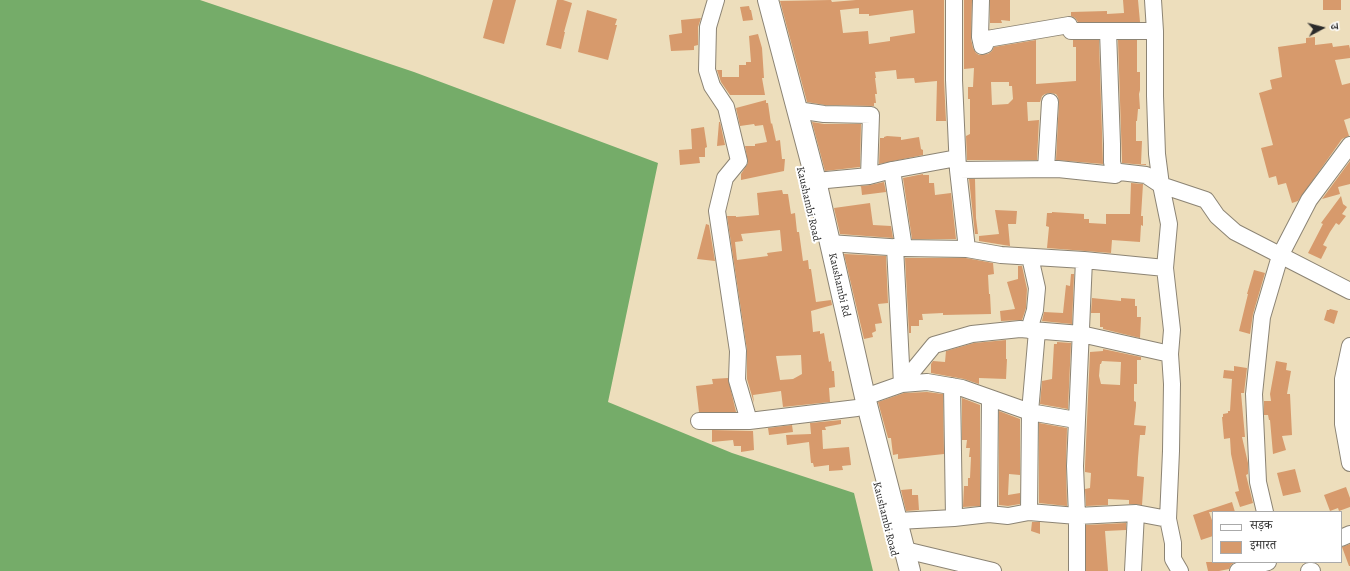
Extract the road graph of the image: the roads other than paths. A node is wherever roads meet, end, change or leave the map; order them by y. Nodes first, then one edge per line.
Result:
1 (716, 0) edge
2 (758, 0) edge
3 (768, 0) edge
4 (954, 0) edge
5 (981, 0) edge
6 (1153, 0) edge
7 (1108, 31) junction
8 (1155, 32) junction
9 (1050, 102) dead end
10 (797, 110) junction
11 (1350, 145) edge
12 (958, 164) junction
13 (1046, 169) junction
14 (892, 170) junction
15 (1116, 175) junction
16 (869, 176) junction
17 (816, 181) junction
18 (1161, 185) junction
19 (830, 243) junction
20 (899, 248) junction
21 (967, 249) junction
22 (1280, 256) junction
23 (1030, 257) junction
24 (1084, 260) junction
25 (1166, 268) junction
26 (1350, 291) edge
27 (1033, 330) junction
28 (1081, 334) junction
29 (1350, 346) edge
30 (1170, 354) junction
31 (902, 384) junction
32 (952, 386) junction
33 (990, 398) junction
34 (861, 402) junction
35 (1030, 412) junction
36 (1076, 420) junction
37 (699, 421) dead end
38 (750, 421) junction
39 (1350, 463) edge
40 (1265, 511) edge
41 (1029, 512) junction
42 (1136, 513) junction
43 (989, 514) junction
44 (1077, 516) junction
45 (954, 518) junction
46 (1168, 519) junction
47 (898, 521) junction
48 (905, 550) junction
49 (1265, 563) edge
50 (898, 571) edge
51 (910, 571) edge
52 (993, 571) edge
53 (1077, 571) edge
54 (1133, 571) edge
55 (1180, 571) edge
56 (1238, 571) edge

1 - 38 street
2 - 34 main road, Kaushambi Road
3 - 10 main road, Kaushambi Rd
4 - 12 street
5 - 7 street
6 - 8 street
7 - 8 street
7 - 15 street
8 - 18 street
9 - 13 street
10 - 16 street
10 - 17 main road, Kaushambi Rd
11 - 22 street
12 - 13 street
12 - 14 street
12 - 21 street
13 - 15 street
14 - 16 street
14 - 20 street
15 - 18 street
16 - 17 street
17 - 19 main road, Kaushambi Rd
18 - 22 street
18 - 25 street
19 - 20 street
19 - 34 main road, Kaushambi Rd
20 - 21 street
20 - 31 street
21 - 23 street
22 - 26 street
22 - 40 street
23 - 24 street
23 - 27 street
24 - 25 street
24 - 28 street
25 - 30 street
27 - 28 street
27 - 31 street
27 - 35 street
28 - 30 street
28 - 36 street
29 - 39 street
30 - 46 street
31 - 32 street
31 - 34 street
32 - 33 street
32 - 45 street
33 - 35 street
33 - 43 street
34 - 38 street
34 - 47 main road, Kaushambi Rd
34 - 50 main road, Kaushambi Road
35 - 36 street
35 - 41 street
36 - 44 street
37 - 38 street
41 - 43 street
41 - 44 street
42 - 44 street
42 - 46 street
42 - 54 street
43 - 45 street
44 - 53 street
45 - 47 street
46 - 55 street
47 - 48 main road, Kaushambi Rd
48 - 51 main road, Kaushambi Rd
48 - 52 street
49 - 56 street

